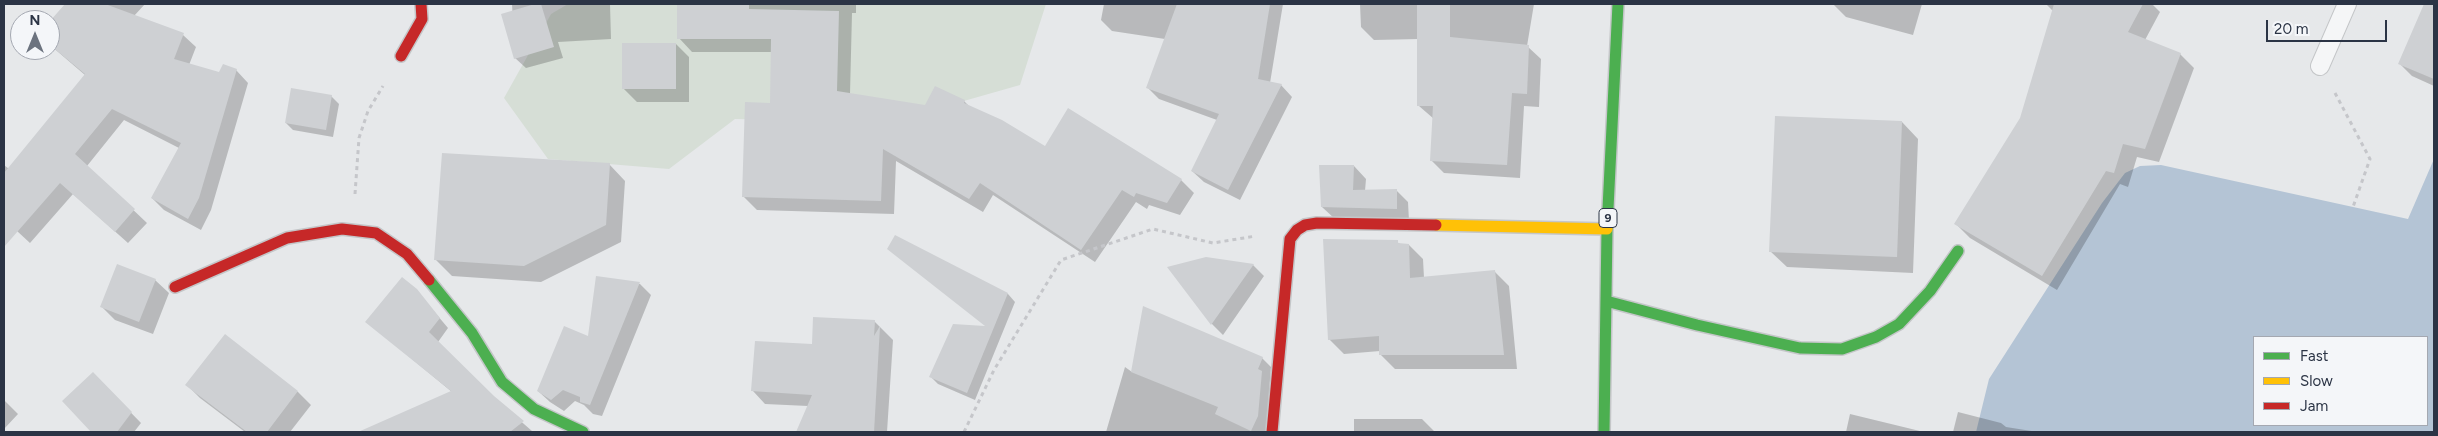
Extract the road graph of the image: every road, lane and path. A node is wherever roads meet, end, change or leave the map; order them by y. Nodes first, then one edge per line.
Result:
1 (421, 4) edge
2 (1618, 4) edge
3 (2348, 4) edge
4 (401, 56) joint
5 (2320, 66) joint
6 (2353, 207) dead end
7 (1297, 230) junction
8 (1607, 230) junction
9 (354, 231) junction
10 (1958, 251) dead end
11 (175, 287) dead end
12 (1606, 301) junction
13 (583, 432) edge
14 (964, 432) edge
15 (1272, 432) edge
16 (1604, 432) edge

1 - 4 main road
2 - 8 main road, 9
3 - 5 lane
4 - 9 path
5 - 6 path
7 - 8 main road
7 - 14 path
7 - 15 main road
8 - 12 main road, 9
9 - 11 main road
9 - 13 main road
10 - 12 main road
12 - 16 main road, 9

